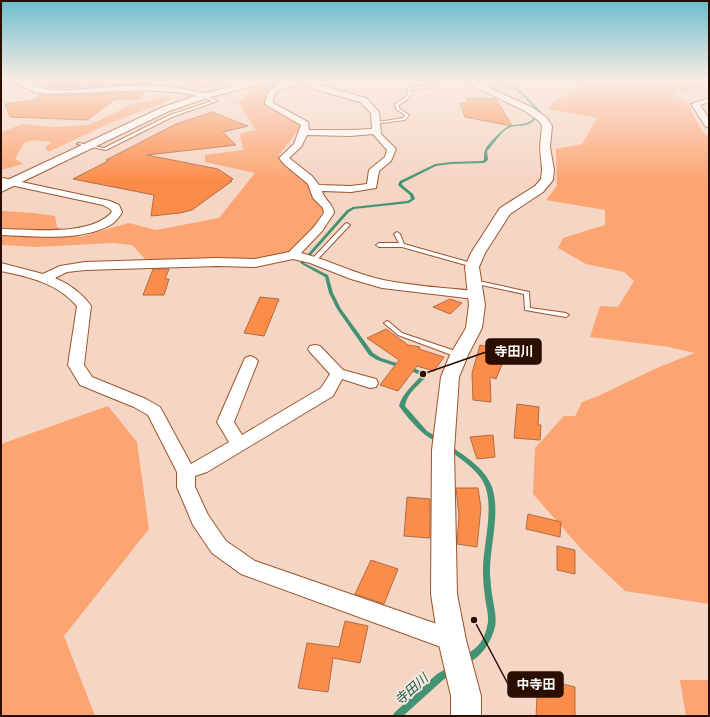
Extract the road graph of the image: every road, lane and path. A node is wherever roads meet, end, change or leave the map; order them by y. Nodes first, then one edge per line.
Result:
1 (155, 113) edge
2 (287, 113) edge
3 (375, 113) edge
4 (405, 113) edge
5 (535, 113) edge
6 (706, 116) edge
7 (709, 125) edge
8 (376, 127) junction
9 (302, 132) junction
10 (4, 184) edge
11 (317, 188) junction
12 (347, 225) dead end
13 (1, 232) edge
14 (397, 234) dead end
15 (380, 245) dead end
16 (402, 245) junction
17 (296, 256) junction
18 (314, 260) junction
19 (473, 265) junction
20 (1, 267) edge
21 (46, 277) junction
22 (474, 288) junction
23 (566, 315) dead end
24 (387, 323) dead end
25 (315, 349) dead end
26 (459, 355) junction
27 (250, 361) dead end
28 (338, 373) junction
29 (370, 383) dead end
30 (239, 444) junction
31 (186, 472) junction
32 (456, 658) junction
33 (466, 716) edge

1 - 10 street
2 - 9 street
3 - 8 street
4 - 8 lane
5 - 19 street
6 - 7 street
8 - 9 street
8 - 11 street
9 - 11 street
10 - 13 street
11 - 17 street
12 - 18 lane
14 - 16 lane
15 - 16 lane
16 - 19 lane
17 - 18 street
17 - 21 street
18 - 22 street
19 - 22 street
20 - 21 street
21 - 31 street
22 - 23 lane
22 - 26 street
24 - 26 lane
25 - 28 street
26 - 32 street
27 - 30 street
28 - 29 street
28 - 30 street
30 - 31 street
31 - 32 street
32 - 33 street

